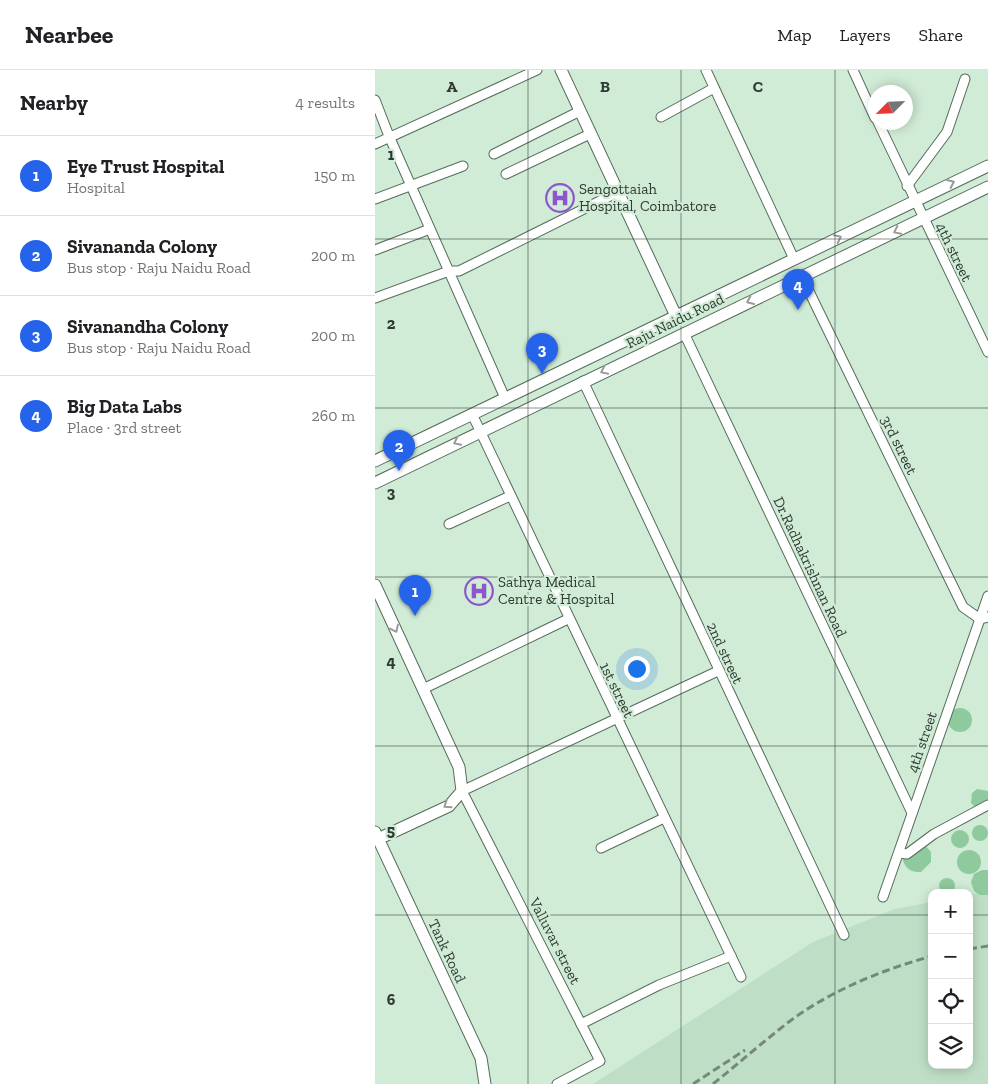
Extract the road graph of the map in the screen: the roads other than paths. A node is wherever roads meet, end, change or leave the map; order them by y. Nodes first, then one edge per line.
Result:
1 (537, 70) edge
2 (561, 70) edge
3 (706, 70) edge
4 (853, 70) edge
5 (965, 79) dead end
6 (714, 88) junction
7 (375, 100) edge
8 (868, 103) edge
9 (580, 111) junction
10 (661, 117) dead end
11 (882, 130) edge
12 (590, 134) junction
13 (391, 137) junction
14 (375, 144) edge
15 (494, 154) dead end
16 (463, 166) dead end
17 (988, 166) edge
18 (506, 174) dead end
19 (411, 186) junction
20 (907, 186) junction
21 (988, 187) edge
22 (618, 192) junction
23 (375, 199) edge
24 (914, 201) junction
25 (922, 218) junction
26 (430, 230) junction
27 (375, 250) edge
28 (794, 259) junction
29 (449, 271) junction
30 (802, 276) junction
31 (375, 298) edge
32 (676, 316) junction
33 (684, 332) junction
34 (988, 352) edge
35 (583, 381) junction
36 (505, 398) junction
37 (472, 414) junction
38 (479, 431) junction
39 (375, 462) edge
40 (375, 482) edge
41 (510, 496) junction
42 (449, 524) dead end
43 (375, 585) edge
44 (988, 596) edge
45 (984, 618) edge
46 (568, 619) junction
47 (718, 671) junction
48 (423, 689) junction
49 (617, 720) junction
50 (463, 791) junction
51 (988, 805) edge
52 (912, 812) junction
53 (664, 818) junction
54 (376, 837) edge
55 (601, 848) dead end
56 (900, 853) junction
57 (883, 897) dead end
58 (844, 936) dead end
59 (731, 956) junction
60 (741, 977) dead end
61 (581, 1024) junction
62 (485, 1084) edge
63 (557, 1084) edge

1 - 13 street
2 - 9 main road
3 - 6 street
4 - 8 street
5 - 20 street
6 - 10 street
6 - 28 street
7 - 13 street
9 - 12 main road
9 - 15 street
11 - 20 street
12 - 18 street
12 - 22 main road
13 - 14 street
13 - 19 street
16 - 19 street
24 -> 17 main road, Raju Naidu Road
19 - 23 street
19 - 26 street
20 - 24 street
21 - 25 main road, Raju Naidu Road
22 - 29 street
22 - 32 main road
24 - 25 street, 4th street
28 -> 24 main road, Raju Naidu Road
25 -> 30 main road, Raju Naidu Road
25 - 34 street, 4th street
26 - 27 street
26 - 29 street
28 - 32 main road, Raju Naidu Road
29 - 31 street
29 - 36 street
30 -> 33 main road, Raju Naidu Road
30 - 45 street, 3rd street
32 - 36 main road, Raju Naidu Road
33 -> 35 main road, Raju Naidu Road
33 - 52 street, Dr.Radhakrishnan Road
35 - 38 main road, Raju Naidu Road
35 - 47 street, 2nd street
36 - 37 main road, Raju Naidu Road
37 - 38 street, 1st street
37 - 39 main road, Raju Naidu Road
38 -> 40 main road, Raju Naidu Road
38 - 41 street, 1st street
41 - 42 street
41 - 46 street, 1st street
43 -> 48 main road
44 - 45 street, 4th street
45 - 52 street, 4th street
46 - 48 street
46 - 49 street, 1st street
47 - 49 street
47 - 58 street, 2nd street
48 - 50 main road
49 - 50 street
49 - 53 street, 1st street
50 -> 54 main road
50 - 61 street, Valluvar street
51 - 56 street
52 - 56 street, 4th street
53 - 55 street
53 - 59 street, 1st street
54 - 62 main road, Tank Road
56 - 57 street, 4th street
59 - 60 street, 1st street
59 - 61 street
61 - 63 street, Valluvar street

